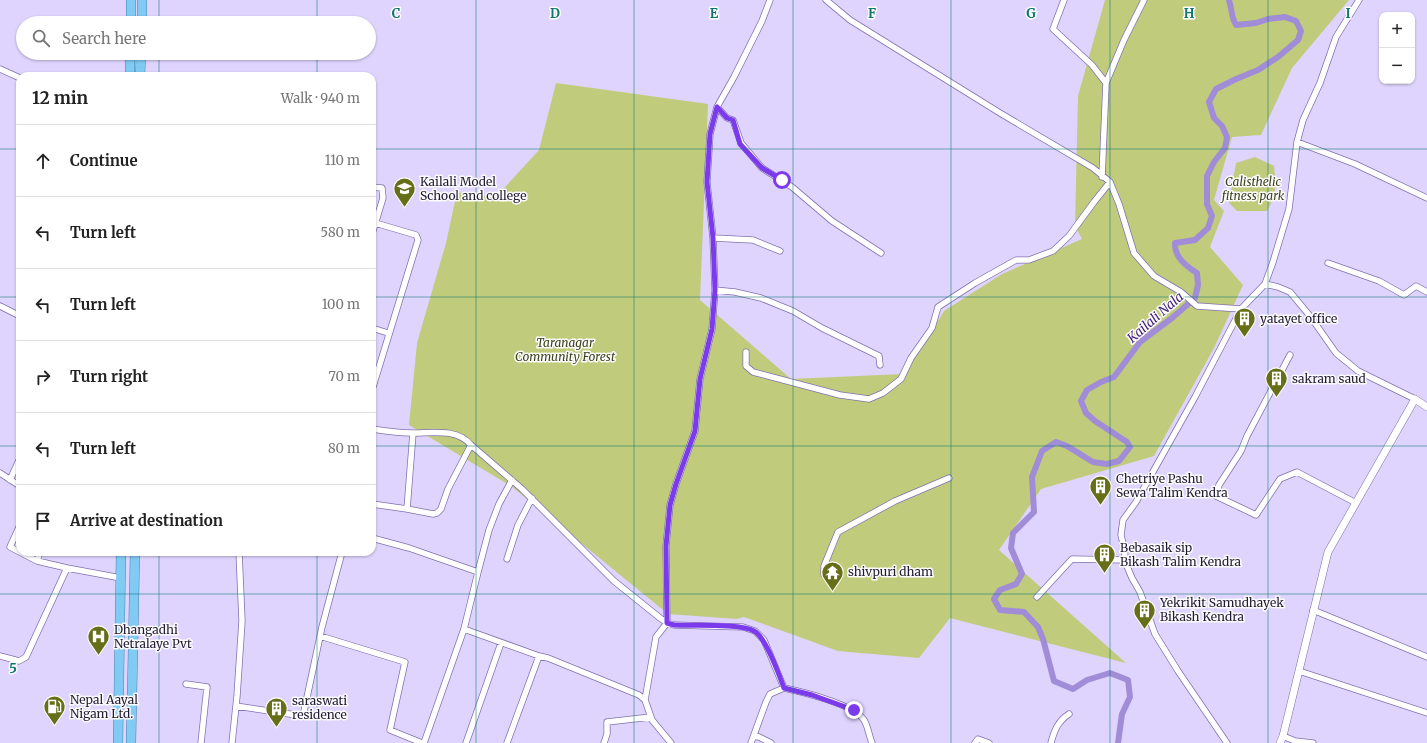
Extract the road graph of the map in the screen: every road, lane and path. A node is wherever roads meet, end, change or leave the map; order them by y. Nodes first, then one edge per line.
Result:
1 (131, 0) edge
2 (142, 0) edge
3 (770, 0) edge
4 (826, 0) edge
5 (1064, 0) edge
6 (1144, 0) edge
7 (1359, 0) edge
8 (131, 16) edge
9 (142, 16) edge
10 (130, 60) edge
11 (141, 60) edge
12 (0, 69) edge
13 (130, 72) edge
14 (140, 72) edge
15 (16, 76) edge
16 (1106, 83) junction
17 (717, 107) junction
18 (1297, 142) junction
19 (1102, 176) junction
20 (1110, 182) junction
21 (376, 187) edge
22 (1427, 198) edge
23 (376, 217) edge
24 (376, 224) edge
25 (713, 238) junction
26 (780, 251) dead end
27 (881, 253) dead end
28 (1328, 262) dead end
29 (1265, 284) junction
30 (715, 290) junction
31 (1427, 292) edge
32 (0, 306) edge
33 (1241, 309) junction
34 (16, 314) edge
35 (376, 329) edge
36 (388, 333) junction
37 (746, 352) dead end
38 (1290, 356) dead end
39 (880, 365) dead end
40 (376, 376) edge
41 (1415, 399) junction
42 (1427, 407) edge
43 (376, 429) edge
44 (412, 433) junction
45 (471, 445) junction
46 (16, 467) edge
47 (0, 473) edge
48 (949, 478) dead end
49 (10, 480) junction
50 (512, 480) junction
51 (16, 484) edge
52 (532, 498) junction
53 (1356, 503) junction
54 (376, 504) edge
55 (407, 508) junction
56 (16, 534) edge
57 (376, 539) edge
58 (16, 550) edge
59 (27, 556) edge
60 (39, 556) edge
61 (121, 556) edge
62 (135, 556) edge
63 (239, 556) edge
64 (341, 556) edge
65 (507, 559) dead end
66 (1125, 560) junction
67 (37, 561) junction
68 (67, 568) junction
69 (478, 572) junction
70 (824, 574) dead end
71 (121, 578) junction
72 (1037, 596) dead end
73 (1313, 610) junction
74 (667, 623) junction
75 (464, 629) junction
76 (320, 636) junction
77 (501, 643) junction
78 (0, 656) edge
79 (539, 656) junction
80 (1427, 657) edge
81 (1300, 671) junction
82 (186, 684) dead end
83 (784, 688) junction
84 (645, 700) junction
85 (236, 706) junction
86 (1427, 713) edge
87 (1069, 714) dead end
88 (651, 717) junction
89 (754, 736) junction
90 (1283, 736) junction
91 (118, 743) edge
92 (131, 743) edge
93 (201, 743) edge
94 (232, 743) edge
95 (423, 743) edge
96 (466, 743) edge
97 (507, 743) edge
98 (604, 743) edge
99 (671, 743) edge
100 (751, 743) edge
101 (771, 743) edge
102 (872, 743) edge
103 (975, 743) edge
104 (989, 743) edge
105 (1051, 743) edge
106 (1227, 743) edge
107 (1280, 743) edge
108 (1312, 743) edge

1 - 8 highway
2 - 9 highway
3 - 17 street
4 - 19 street
5 - 16 street
6 - 16 street
7 - 18 street
10 - 13 highway
11 - 14 highway
12 - 15 street
16 - 19 street
17 - 25 street
17 - 27 street
18 - 22 street
18 - 29 street
19 - 20 street
20 - 33 street
20 - 37 street
21 - 23 street
24 - 36 street
25 - 26 street
25 - 30 street
28 - 31 street
29 - 33 street
29 - 41 street
30 - 39 street
30 - 74 street
32 - 34 street
33 - 66 street
35 - 36 street
36 - 40 street
38 - 53 street
41 - 42 street
41 - 53 street
43 - 44 street
44 - 45 street
44 - 55 street
45 - 50 street
45 - 55 street
46 - 49 street
47 - 49 street
48 - 70 street
49 - 51 street
50 - 52 street
50 - 69 street
52 - 65 street
52 - 74 street
53 - 73 street
54 - 55 street
56 - 58 street
57 - 69 street
59 - 67 street
60 - 67 street
61 - 71 highway
62 - 92 highway
63 - 85 street
64 - 76 street
66 - 72 street
66 - 106 street
67 - 68 street
68 - 71 street
68 - 78 street
69 - 75 street
71 - 91 highway
73 - 80 street
73 - 81 street
74 - 83 street
74 - 84 street
75 - 77 street
75 - 95 street
76 - 85 street
76 - 95 street
77 - 79 street
77 - 96 street
79 - 84 street
79 - 97 street
81 - 86 street
81 - 90 street
82 - 93 street
83 - 89 street
83 - 102 street
84 - 88 street
85 - 94 street
87 - 105 street
88 - 98 street
88 - 99 street
89 - 100 street
89 - 101 street
90 - 107 street
90 - 108 street
103 - 104 street

